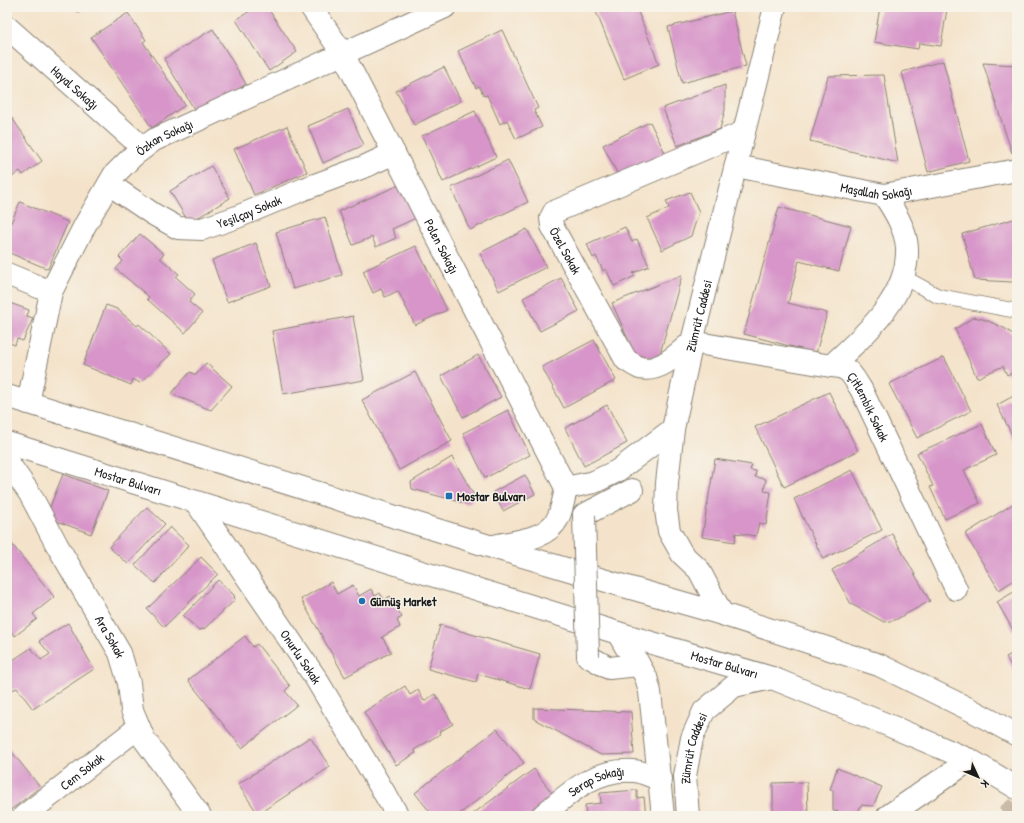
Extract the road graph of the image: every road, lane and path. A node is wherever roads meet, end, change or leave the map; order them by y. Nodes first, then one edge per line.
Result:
1 (311, 7) edge
2 (445, 7) edge
3 (775, 7) edge
4 (7, 27) edge
5 (343, 54) junction
6 (744, 132) junction
7 (143, 148) junction
8 (394, 153) junction
9 (736, 166) junction
10 (1017, 170) edge
11 (109, 184) junction
12 (884, 194) junction
13 (7, 274) edge
14 (903, 277) junction
15 (51, 292) junction
16 (1017, 311) edge
17 (692, 342) junction
18 (831, 366) junction
19 (7, 396) edge
20 (28, 403) junction
21 (673, 429) junction
22 (7, 443) edge
23 (7, 461) edge
24 (566, 488) junction
25 (632, 490) dead end
26 (196, 502) junction
27 (492, 546) junction
28 (956, 589) dead end
29 (722, 614) junction
30 (618, 633) junction
31 (639, 665) junction
32 (772, 678) junction
33 (139, 727) junction
34 (1017, 735) edge
35 (970, 760) junction
36 (660, 779) junction
37 (1017, 788) edge
38 (24, 816) edge
39 (200, 816) edge
40 (398, 816) edge
41 (542, 816) edge
42 (663, 816) edge
43 (688, 816) edge
44 (888, 816) edge

1 - 5 street, Polen Sokağı
2 - 5 street, Özkan Sokağı
3 - 6 street, Zümrüt Caddesi
4 - 7 street, Hayal Sokağı
5 - 7 street, Özkan Sokağı
5 - 8 street, Polen Sokağı
6 - 9 street, Zümrüt Caddesi
6 - 17 street, Özel Sokak
7 - 11 street, Özkan Sokağı
8 - 11 street, Yeşilçay Sokak
8 - 24 street, Polen Sokağı
9 - 12 street, Maşallah Sokağı
9 - 17 street, Zümrüt Caddesi
10 - 12 street, Maşallah Sokağı
11 - 15 street, Özkan Sokağı
12 - 14 street
13 - 15 street
14 - 16 lane
14 - 18 street
15 - 20 street, Özkan Sokağı
17 - 18 street, Çitlembik Sokak
17 - 21 street, Zümrüt Caddesi
18 - 28 street, Çitlembik Sokak
19 - 20 street
20 - 27 street
21 - 24 street
21 - 29 street, Zümrüt Caddesi
22 - 26 street, Mostar Bulvarı
23 - 33 street, Ara Sokak
24 - 27 street
25 - 31 street, bridge
26 - 30 street, Mostar Bulvarı
26 - 40 street, Onurlu Sokak
27 - 29 street
29 - 34 street
30 - 31 street
30 - 32 street, Mostar Bulvarı
31 - 36 street
32 - 35 street, Mostar Bulvarı
32 - 43 street, Zümrüt Caddesi
33 - 38 street, Cem Sokak
33 - 39 street, Ara Sokak
35 - 37 street, Mostar Bulvarı
35 - 44 street
36 - 41 street, Serap Sokağı
36 - 42 street

